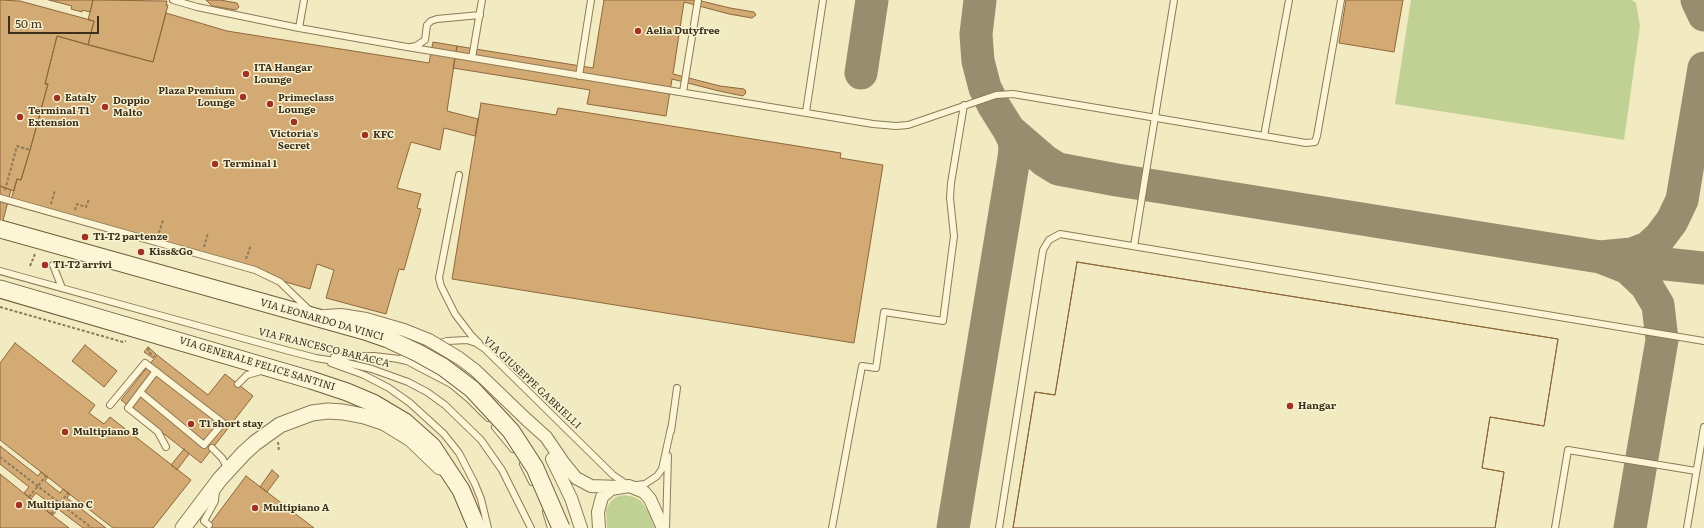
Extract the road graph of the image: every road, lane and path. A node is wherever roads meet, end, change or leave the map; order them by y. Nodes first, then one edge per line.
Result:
1 (173, 0) edge
2 (304, 0) edge
3 (482, 0) edge
4 (591, 0) edge
5 (698, 0) edge
6 (823, 0) edge
7 (1174, 0) edge
8 (1289, 0) edge
9 (1341, 0) edge
10 (189, 2) edge
11 (480, 15) junction
12 (299, 28) junction
13 (407, 47) junction
14 (472, 58) junction
15 (579, 76) junction
16 (683, 92) junction
17 (964, 105) junction
18 (806, 112) junction
19 (1154, 117) junction
20 (1264, 136) junction
21 (30, 150) dead end
22 (459, 175) dead end
23 (2, 196) edge
24 (0, 229) edge
25 (1134, 246) junction
26 (53, 265) dead end
27 (0, 271) edge
28 (0, 288) edge
29 (62, 288) junction
30 (316, 317) junction
31 (1704, 341) edge
32 (151, 346) dead end
33 (485, 349) junction
34 (289, 351) junction
35 (152, 355) dead end
36 (316, 358) junction
37 (393, 359) junction
38 (156, 371) junction
39 (294, 375) junction
40 (238, 384) dead end
41 (677, 388) dead end
42 (140, 392) junction
43 (110, 406) dead end
44 (1704, 427) edge
45 (671, 428) junction
46 (279, 437) dead end
47 (166, 447) dead end
48 (212, 448) dead end
49 (279, 451) dead end
50 (0, 457) edge
51 (559, 464) junction
52 (228, 470) junction
53 (1696, 471) junction
54 (46, 476) dead end
55 (216, 485) junction
56 (38, 486) junction
57 (624, 486) junction
58 (537, 491) dead end
59 (68, 493) dead end
60 (29, 497) dead end
61 (60, 503) junction
62 (542, 504) dead end
63 (470, 508) junction
64 (51, 514) dead end
65 (188, 522) edge
66 (208, 526) edge
67 (92, 528) edge
68 (477, 528) edge
69 (488, 528) edge
70 (531, 528) edge
71 (550, 528) edge
72 (561, 528) edge
73 (580, 528) edge
74 (599, 528) edge
75 (663, 528) edge
76 (666, 528) edge
77 (832, 528) edge
78 (1000, 528) edge
79 (1555, 528) edge
80 (1687, 528) edge

1 - 10 lane
2 - 12 lane
3 - 11 lane
4 - 15 lane
5 - 16 lane
6 - 18 lane
7 - 19 lane
8 - 20 lane
9 - 20 lane
10 - 12 lane
11 - 13 lane
11 - 14 lane
12 - 13 lane
13 - 14 lane
14 - 15 lane
15 - 16 lane
16 - 18 lane
17 - 18 lane
17 - 19 lane
17 - 77 lane
19 - 20 lane
19 - 25 lane
21 - 23 path, bridge
22 - 33 lane
23 - 30 lane, bridge
24 - 30 main road, VIA LEONARDO DA VINCI, bridge
25 - 31 lane
25 - 78 lane
26 - 29 lane
27 - 29 lane, VIA FRANCESCO BARACCA
28 - 39 main road, VIA GENERALE FELICE SANTINI
29 - 34 lane, VIA FRANCESCO BARACCA
30 - 51 street, bridge
30 - 72 main road, VIA LEONARDO DA VINCI, bridge
32 - 35 path
33 - 37 lane, VIA GIUSEPPE GABRIELLI
33 - 57 lane, VIA GIUSEPPE GABRIELLI
34 - 36 lane, VIA FRANCESCO BARACCA
34 - 37 lane, VIA GIUSEPPE GABRIELLI
36 - 69 lane
36 - 70 lane, VIA FRANCESCO BARACCA
37 - 58 lane
38 - 42 lane
38 - 42 lane
38 - 43 lane
39 - 40 lane
39 - 63 main road, VIA GENERALE FELICE SANTINI
41 - 45 lane
42 - 47 lane
44 - 53 lane
45 - 57 lane
45 - 76 lane
46 - 49 path
48 - 52 lane
50 - 56 path
51 - 57 street
51 - 73 street
52 - 55 street
52 - 63 street
53 - 79 lane
53 - 80 lane
54 - 56 path
55 - 65 street
55 - 66 lane
56 - 60 path
56 - 61 path
57 - 74 street
57 - 75 street
59 - 61 path
61 - 64 path
61 - 67 path
62 - 71 lane
63 - 68 main road, VIA GENERALE FELICE SANTINI
65 - 66 lane

